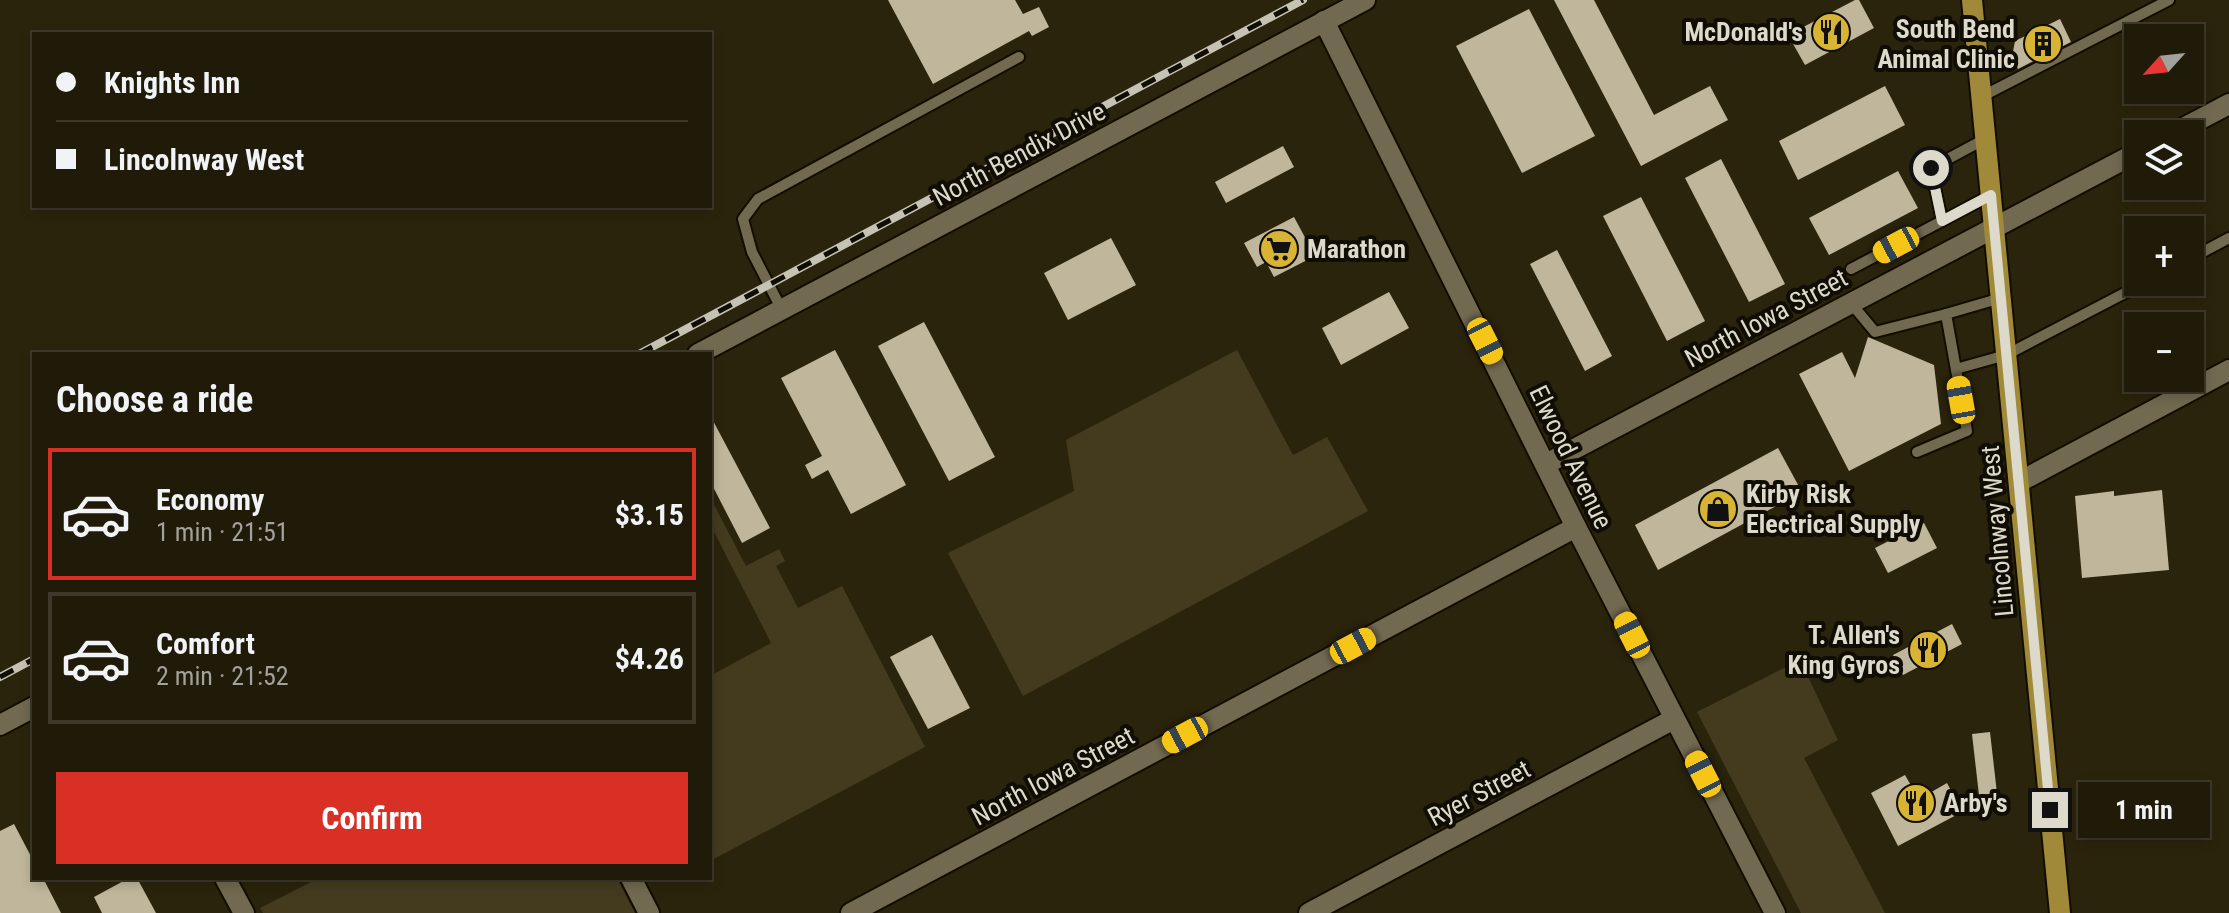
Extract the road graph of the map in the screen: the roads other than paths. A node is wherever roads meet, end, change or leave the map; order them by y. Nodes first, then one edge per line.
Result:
1 (1365, 0) edge
2 (1972, 0) edge
3 (2169, 0) edge
4 (1324, 21) junction
5 (1019, 57) dead end
6 (1981, 97) junction
7 (2229, 104) edge
8 (2199, 120) edge
9 (1985, 139) junction
10 (2124, 159) edge
11 (1991, 195) junction
12 (1942, 221) junction
13 (1994, 226) junction
14 (2229, 238) edge
15 (2204, 251) edge
16 (1851, 269) dead end
17 (2124, 293) edge
18 (2001, 298) junction
19 (1850, 302) junction
20 (782, 310) junction
21 (1946, 314) junction
22 (702, 352) edge
23 (2006, 355) junction
24 (1956, 369) junction
25 (2229, 370) edge
26 (1917, 452) dead end
27 (1546, 464) junction
28 (2019, 482) junction
29 (1576, 527) junction
30 (32, 708) edge
31 (1674, 719) junction
32 (0, 725) edge
33 (226, 880) edge
34 (632, 880) edge
35 (244, 913) edge
36 (649, 913) edge
37 (851, 913) edge
38 (1309, 913) edge
39 (1775, 913) edge
40 (2060, 913) edge

1 - 4 street, North Bendix Drive
2 - 6 main road, Lincolnway West
3 - 6 lane
4 - 20 street, North Bendix Drive
4 - 27 street, Elwood Avenue
5 - 20 lane
6 - 9 main road, Lincolnway West
7 - 8 street
9 - 11 main road, Lincolnway West
9 - 12 lane
10 - 13 street, North Iowa Street
11 - 12 lane
11 - 13 main road, Lincolnway West
12 - 16 lane
13 - 18 main road, Lincolnway West
13 - 19 street, North Iowa Street
14 - 15 lane
17 - 23 lane
18 - 21 lane
18 - 23 main road, Lincolnway West
19 - 21 lane
19 - 27 street, North Iowa Street
20 - 22 street, North Bendix Drive
21 - 24 lane
23 - 24 lane
23 - 28 main road, Lincolnway West
24 - 26 lane
25 - 28 street
27 - 29 street, Elwood Avenue
28 - 40 main road, Lincolnway West
29 - 31 street, Elwood Avenue
29 - 37 street, North Iowa Street
30 - 32 street
31 - 38 street, Ryer Street
31 - 39 street, Elwood Avenue
33 - 35 street
34 - 36 street

